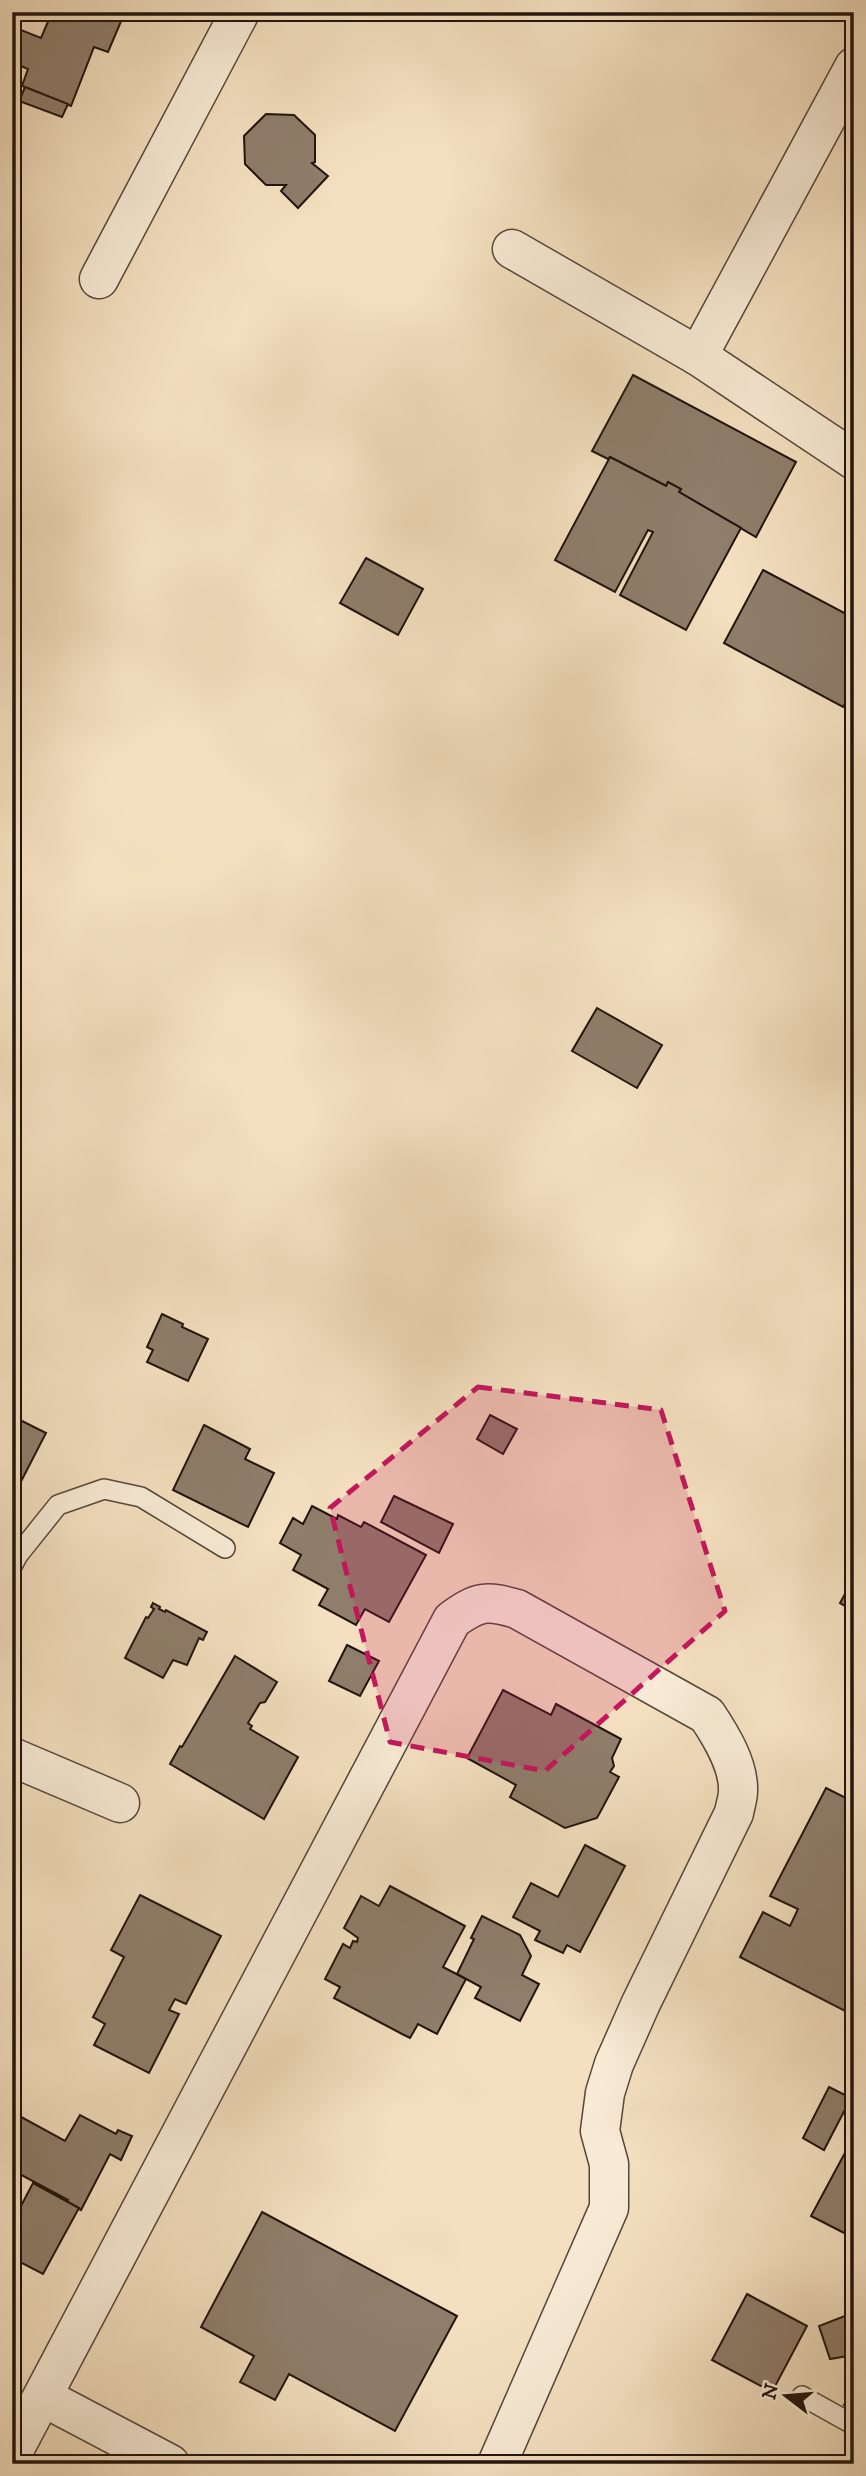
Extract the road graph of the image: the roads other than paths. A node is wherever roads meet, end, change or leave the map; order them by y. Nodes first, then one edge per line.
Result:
1 (240, 12) edge
2 (854, 68) edge
3 (512, 249) dead end
4 (99, 279) dead end
5 (698, 356) junction
6 (854, 460) edge
7 (225, 1548) dead end
8 (12, 1566) edge
9 (12, 1757) edge
10 (120, 1803) dead end
11 (802, 2396) dead end
12 (43, 2397) junction
13 (854, 2426) edge
14 (12, 2454) edge
15 (170, 2464) edge
16 (497, 2464) edge

1 - 4 street
2 - 5 street
3 - 5 street
5 - 6 street
7 - 8 lane
9 - 10 street
11 - 13 lane
12 - 14 street
12 - 15 street
12 - 16 street

